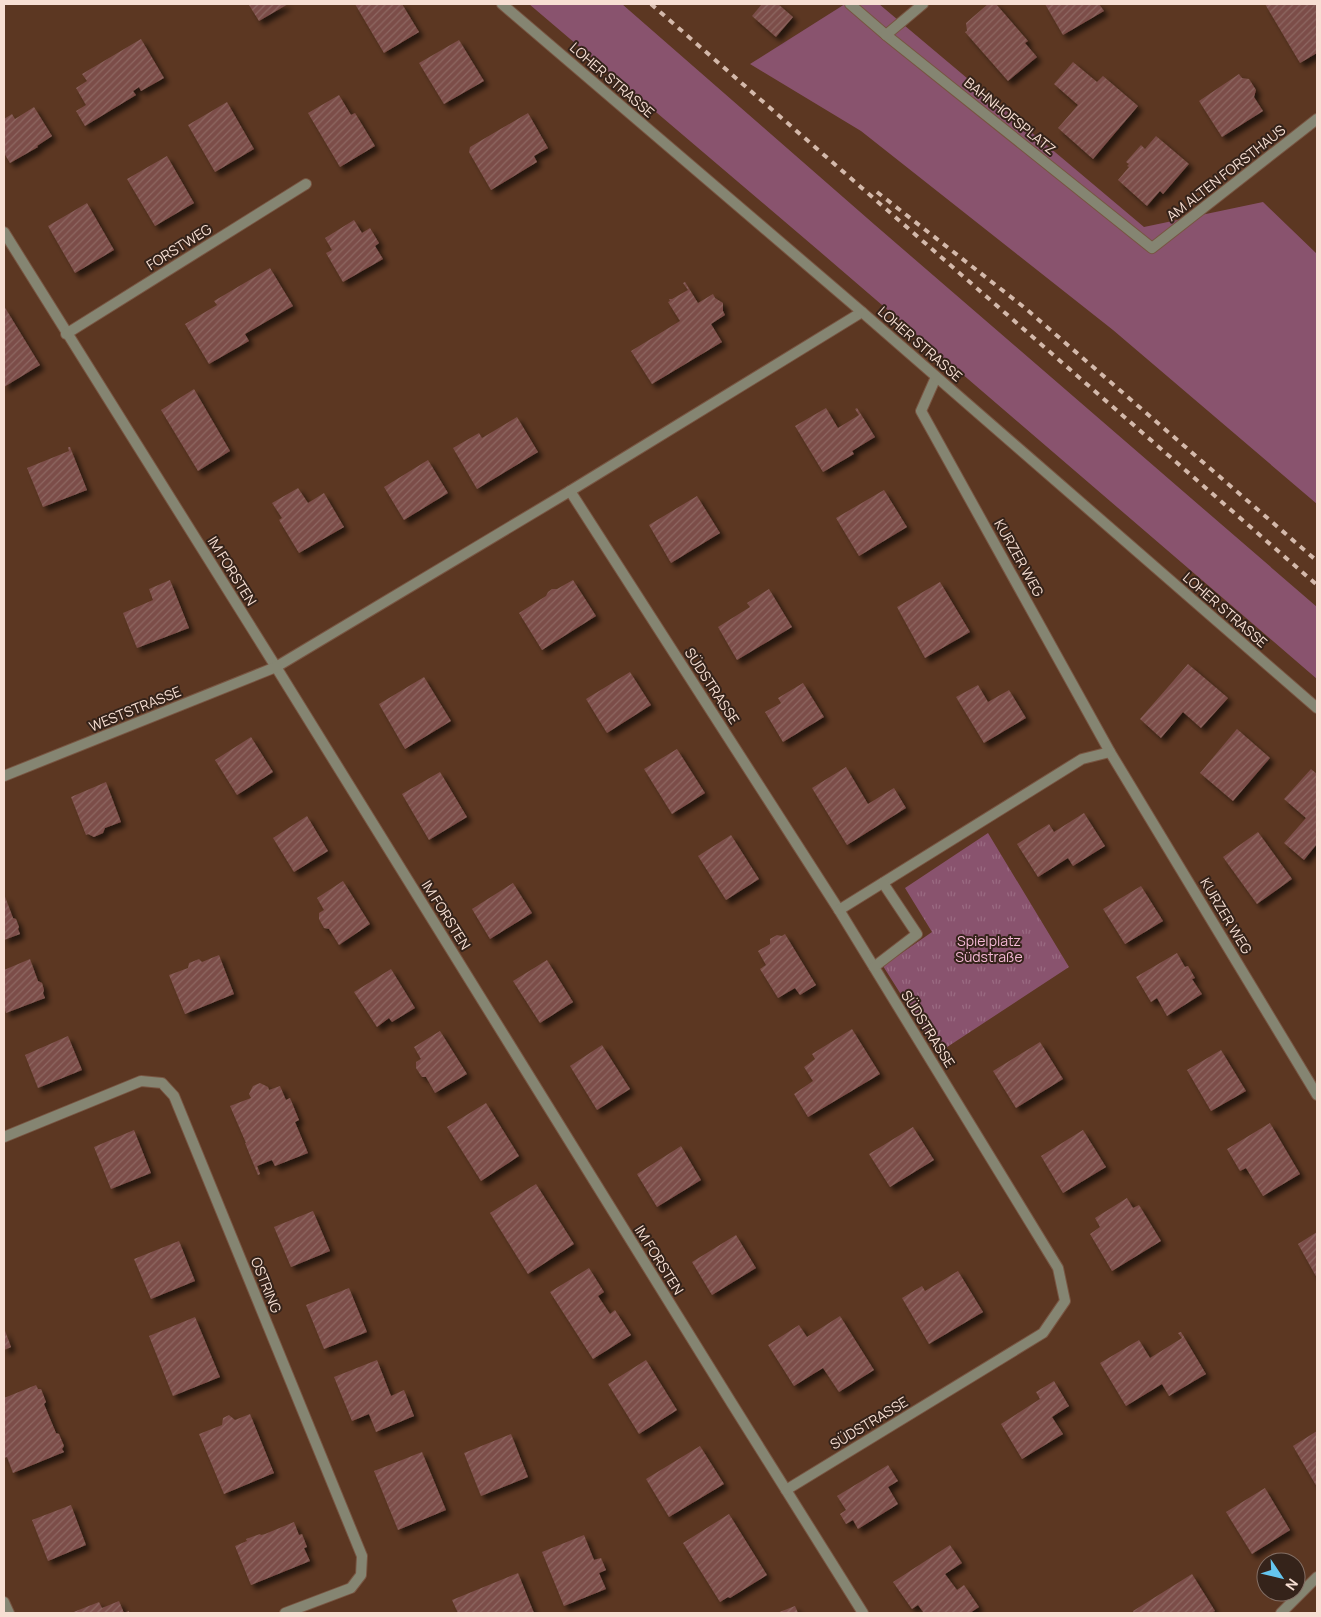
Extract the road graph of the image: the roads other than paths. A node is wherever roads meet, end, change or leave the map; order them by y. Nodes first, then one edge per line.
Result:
1 (502, 4) edge
2 (850, 4) edge
3 (923, 4) edge
4 (886, 35) junction
5 (1317, 119) edge
6 (306, 184) dead end
7 (4, 232) edge
8 (1152, 248) joint
9 (862, 312) junction
10 (66, 334) junction
11 (936, 377) junction
12 (570, 491) junction
13 (276, 667) junction
14 (1317, 708) edge
15 (1110, 752) junction
16 (4, 776) edge
17 (883, 883) junction
18 (839, 910) junction
19 (874, 967) junction
20 (1317, 1095) edge
21 (5, 1134) edge
22 (786, 1490) junction
23 (1317, 1577) edge
24 (4, 1602) edge
25 (9, 1613) edge
26 (285, 1613) edge
27 (863, 1613) edge
28 (1281, 1613) edge

1 - 9 street, LOHER STRASSE
2 - 4 street, BAHNHOFSPLATZ
3 - 4 street
4 - 8 street, BAHNHOFSPLATZ
5 - 8 street, AM ALTEN FORSTHAUS
6 - 10 street, FORSTWEG
7 - 10 street, IM FORSTEN
9 - 11 street, LOHER STRASSE
9 - 12 street
10 - 13 street, IM FORSTEN
11 - 14 street, LOHER STRASSE
11 - 15 street, KURZER WEG
12 - 13 street
12 - 18 street, SÜDSTRASSE
13 - 16 street, WESTSTRASSE
13 - 22 street, IM FORSTEN
15 - 17 street
15 - 20 street, KURZER WEG
17 - 18 street
17 - 19 street
18 - 19 street, SÜDSTRASSE
19 - 22 street, SÜDSTRASSE
21 - 26 street, OSTRING
22 - 27 street, IM FORSTEN
23 - 28 street
24 - 25 street

